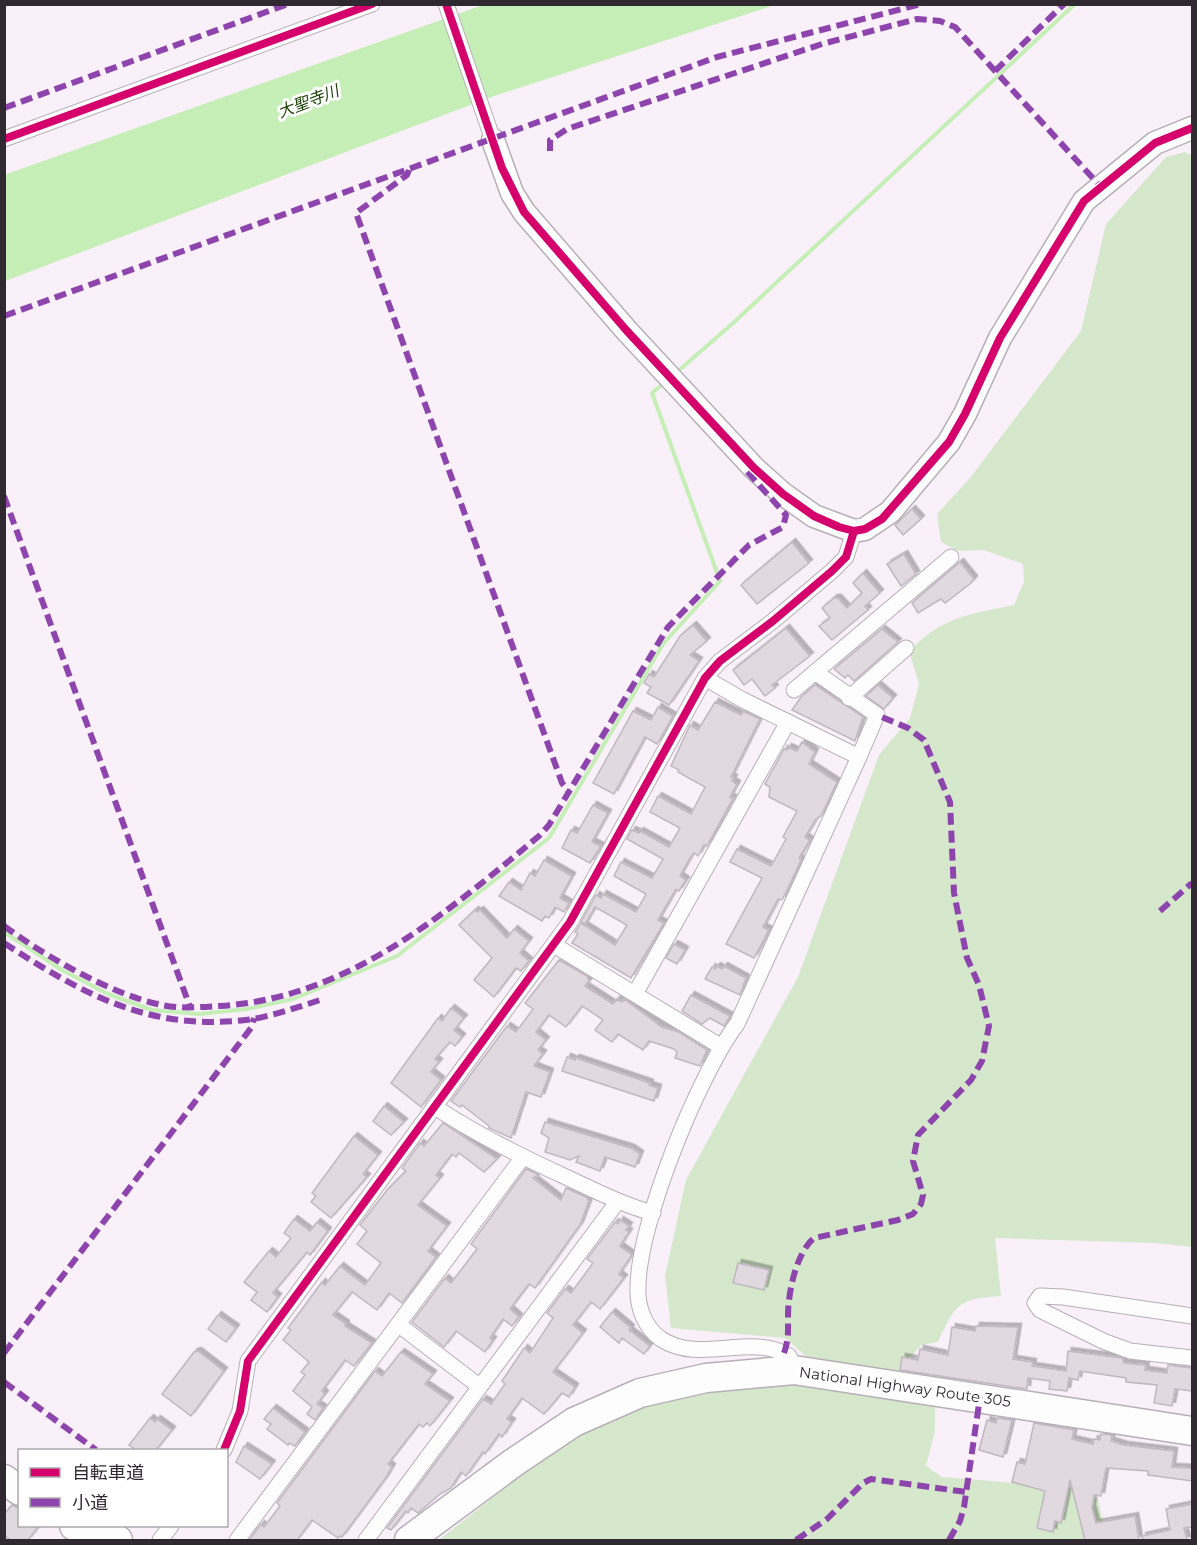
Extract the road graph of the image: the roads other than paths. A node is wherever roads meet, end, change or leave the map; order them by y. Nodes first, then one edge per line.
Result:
1 (372, 4) edge
2 (446, 4) edge
3 (1192, 128) edge
4 (492, 137) joint
5 (4, 139) edge
6 (854, 531) junction
7 (951, 557) dead end
8 (906, 648) dead end
9 (814, 672) junction
10 (705, 678) junction
11 (794, 690) dead end
12 (849, 698) junction
13 (788, 722) junction
14 (859, 757) junction
15 (554, 945) junction
16 (635, 994) junction
17 (720, 1046) junction
18 (435, 1107) junction
19 (523, 1157) junction
20 (618, 1201) junction
21 (653, 1213) junction
22 (1192, 1316) edge
23 (399, 1325) junction
24 (1192, 1358) edge
25 (794, 1370) junction
26 (478, 1386) junction
27 (1192, 1431) edge
28 (224, 1449) edge
29 (77, 1527) edge
30 (170, 1527) edge
31 (118, 1540) edge
32 (160, 1540) edge
33 (237, 1540) edge
34 (366, 1540) edge
35 (409, 1540) edge

1 - 5 street
2 - 4 street
3 - 6 street
4 - 6 street
6 - 10 street
7 - 9 street
8 - 12 street
9 - 11 street
9 - 12 street
10 - 13 street
10 - 15 street
12 - 14 street
13 - 14 street
13 - 16 street
14 - 17 street
15 - 16 street
15 - 18 street
16 - 17 street
17 - 21 street
18 - 19 street
18 - 28 street
19 - 20 street
19 - 23 street
20 - 21 street
20 - 26 street
21 - 25 street
22 - 24 street
23 - 26 street
23 - 33 street
25 - 27 highway, National Highway Route 305
25 - 35 highway, National Highway Route 305
26 - 34 street
29 - 31 highway
30 - 32 street

